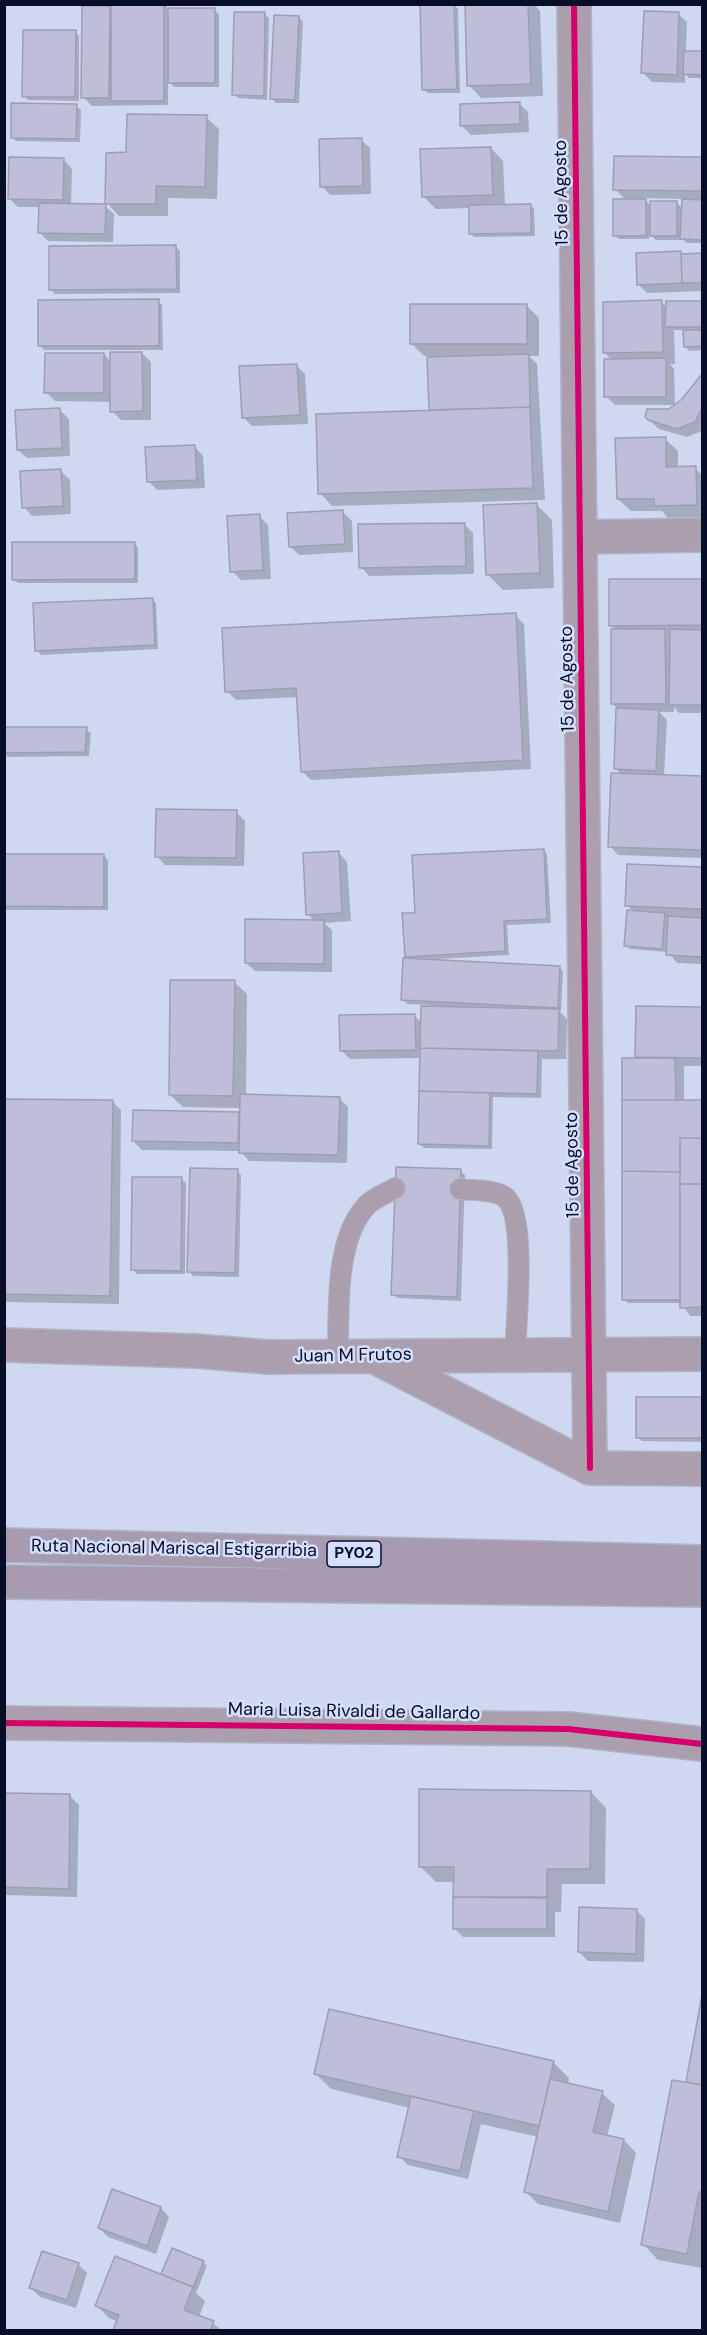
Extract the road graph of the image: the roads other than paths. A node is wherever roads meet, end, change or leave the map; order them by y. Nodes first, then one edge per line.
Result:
1 (574, 4) edge
2 (702, 536) edge
3 (581, 537) junction
4 (395, 1188) dead end
5 (460, 1189) dead end
6 (4, 1345) edge
7 (590, 1353) junction
8 (515, 1354) junction
9 (702, 1354) edge
10 (338, 1356) junction
11 (374, 1356) junction
12 (590, 1468) junction
13 (702, 1469) edge
14 (4, 1545) edge
15 (702, 1562) edge
16 (4, 1582) edge
17 (702, 1590) edge
18 (4, 1723) edge
19 (702, 1744) edge

1 - 3 street, 15 de Agosto
2 - 3 street
3 - 7 street, 15 de Agosto
4 - 10 lane
5 - 8 lane
6 - 10 street, Juan M Frutos
7 - 8 street, Juan M Frutos
7 - 9 street, Juan M Frutos
7 - 12 street, 15 de Agosto
8 - 11 street, Juan M Frutos
10 - 11 street, Juan M Frutos
11 - 12 street
12 - 13 street
14 - 15 highway, Ruta Nacional Mariscal Estigarribia / PY02
16 - 17 highway, Ruta Nacional Mariscal Estigarribia / PY02
18 - 19 street, Maria Luisa Rivaldi de Gallardo

